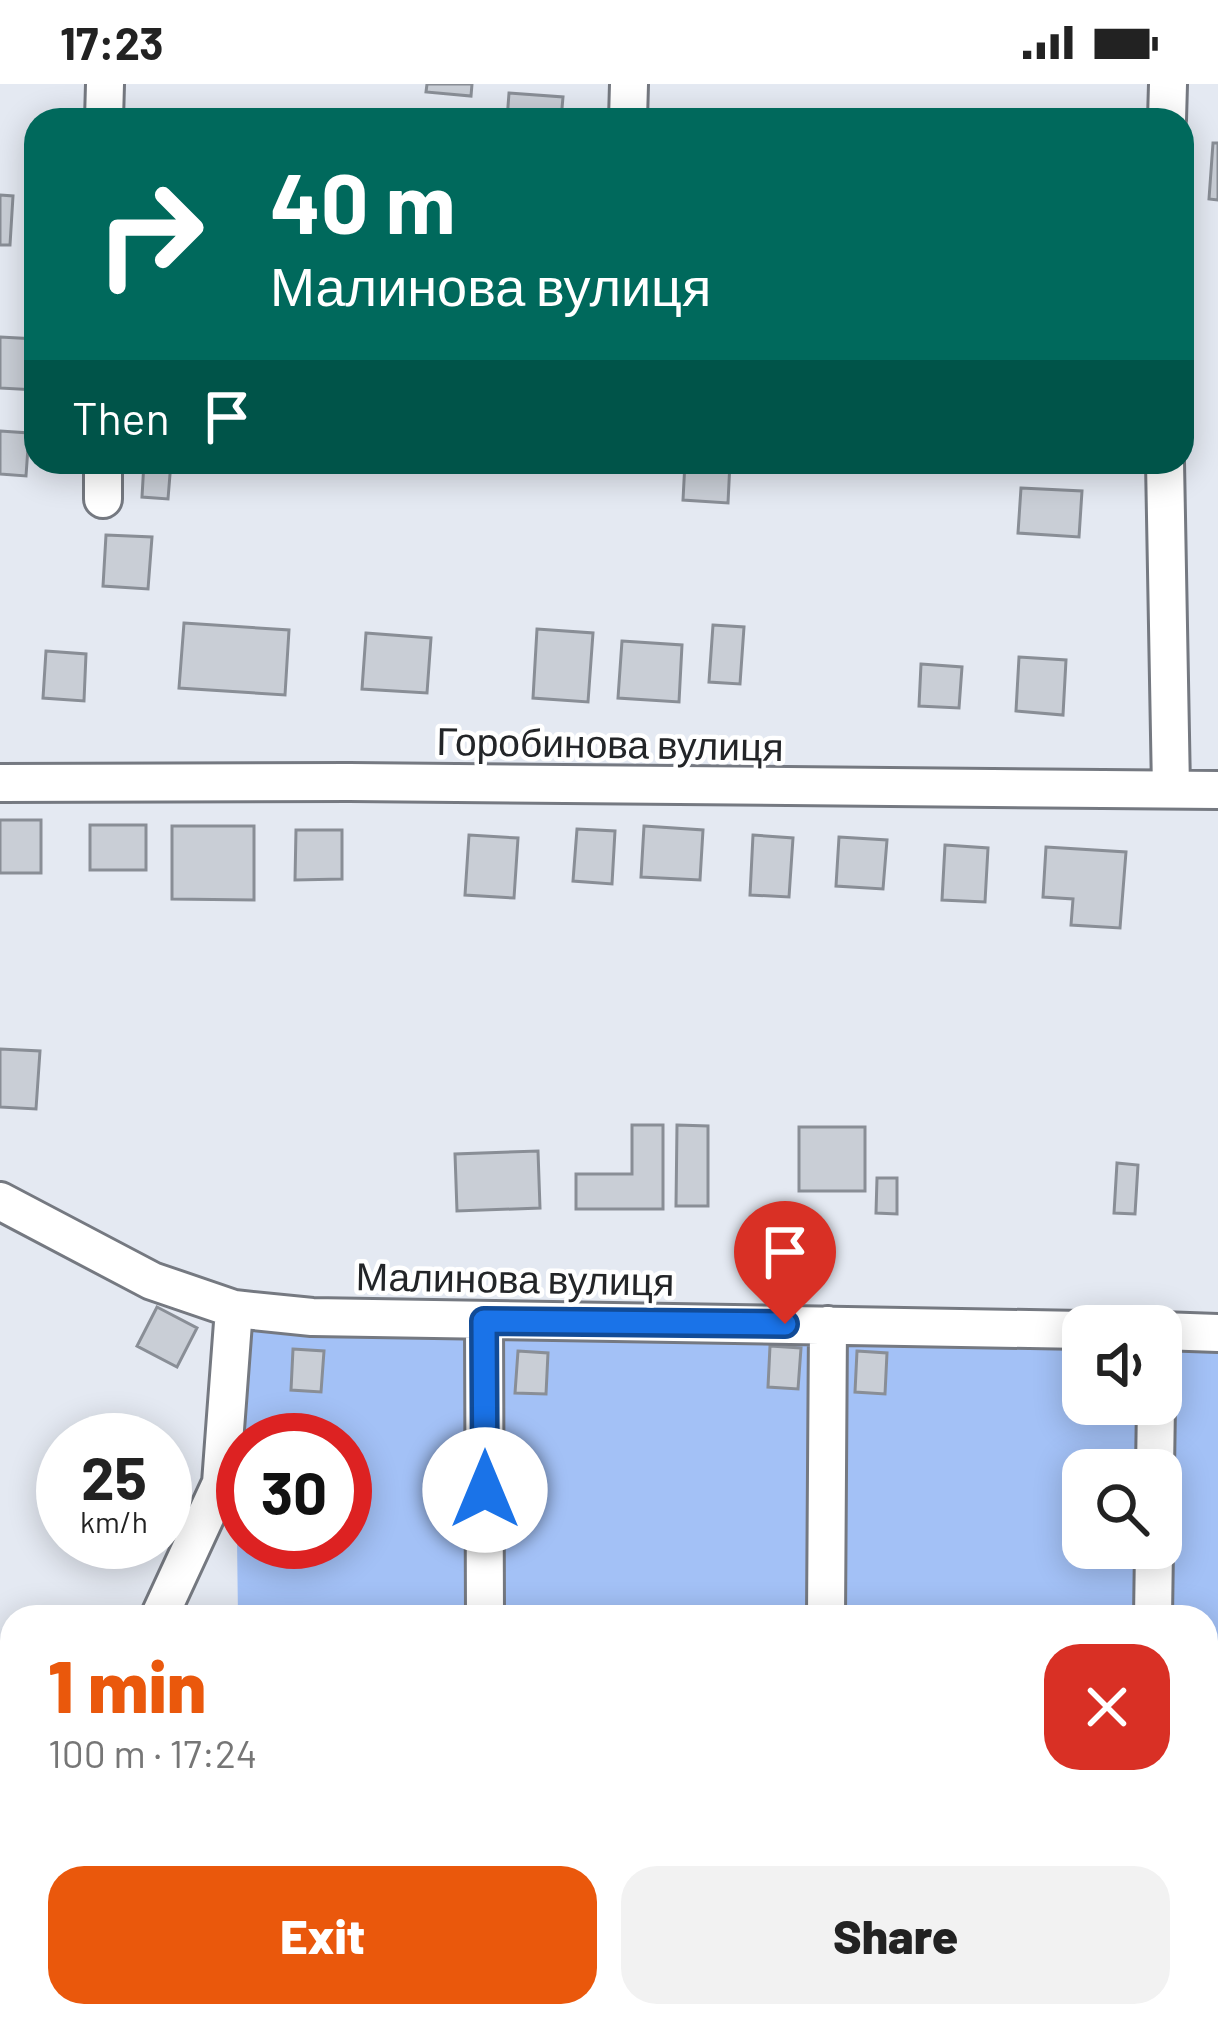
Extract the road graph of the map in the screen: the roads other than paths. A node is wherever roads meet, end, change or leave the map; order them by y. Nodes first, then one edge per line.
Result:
1 (1165, 474) edge
2 (0, 783) edge
3 (1171, 789) junction
4 (1218, 790) edge
5 (0, 1201) edge
6 (234, 1309) junction
7 (484, 1321) junction
8 (828, 1325) junction
9 (1062, 1330) edge
10 (1182, 1332) edge
11 (1218, 1333) edge
12 (1154, 1569) edge
13 (165, 1605) edge
14 (485, 1605) edge
15 (826, 1605) edge
16 (1154, 1605) edge

1 - 3 street
2 - 3 street, Горобинова вулиця
3 - 4 street, Горобинова вулиця
5 - 6 street, Малинова вулиця
6 - 7 street, Малинова вулиця
6 - 13 street
7 - 8 street, Малинова вулиця
7 - 14 street
8 - 9 street, Малинова вулиця
8 - 15 street
10 - 11 street
12 - 16 street

